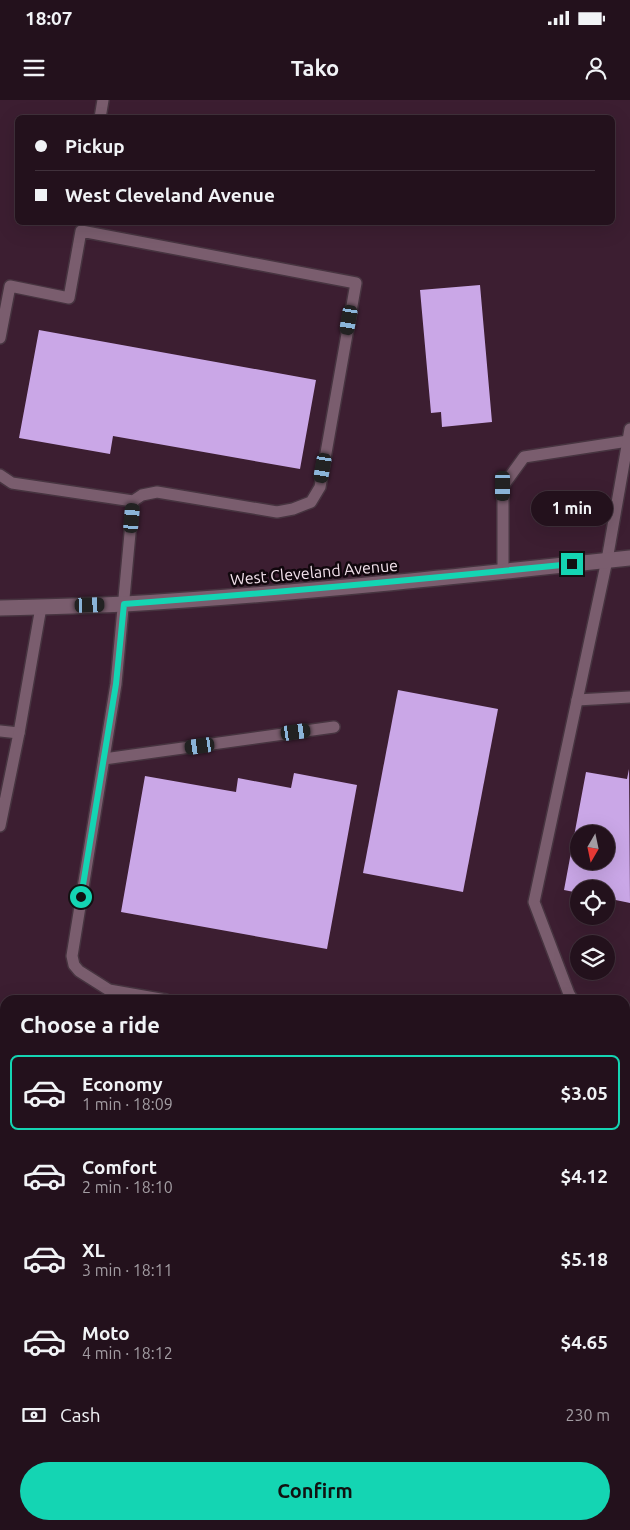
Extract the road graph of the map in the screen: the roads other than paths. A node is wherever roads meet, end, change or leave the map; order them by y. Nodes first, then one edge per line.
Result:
1 (103, 100) edge
2 (100, 115) edge
3 (81, 227) edge
4 (0, 338) edge
5 (630, 430) edge
6 (628, 442) junction
7 (0, 475) edge
8 (133, 501) junction
9 (630, 558) edge
10 (607, 560) junction
11 (503, 571) junction
12 (124, 604) junction
13 (40, 607) junction
14 (0, 608) edge
15 (630, 697) edge
16 (577, 700) junction
17 (334, 727) dead end
18 (0, 731) edge
19 (19, 733) junction
20 (104, 759) junction
21 (0, 826) edge
22 (138, 995) edge
23 (570, 995) edge

1 - 2 lane
3 - 4 lane
3 - 8 lane
5 - 6 lane
6 - 10 lane
6 - 11 lane
7 - 8 lane
8 - 12 lane
9 - 10 main road, West Cleveland Avenue
10 - 11 main road, West Cleveland Avenue
10 - 16 lane
11 - 12 main road, West Cleveland Avenue
12 - 13 main road, West Cleveland Avenue
12 - 20 lane
13 - 14 main road, West Cleveland Avenue
13 - 19 lane
15 - 16 lane
16 - 23 lane
17 - 20 lane
18 - 19 lane
19 - 21 lane
20 - 22 lane

